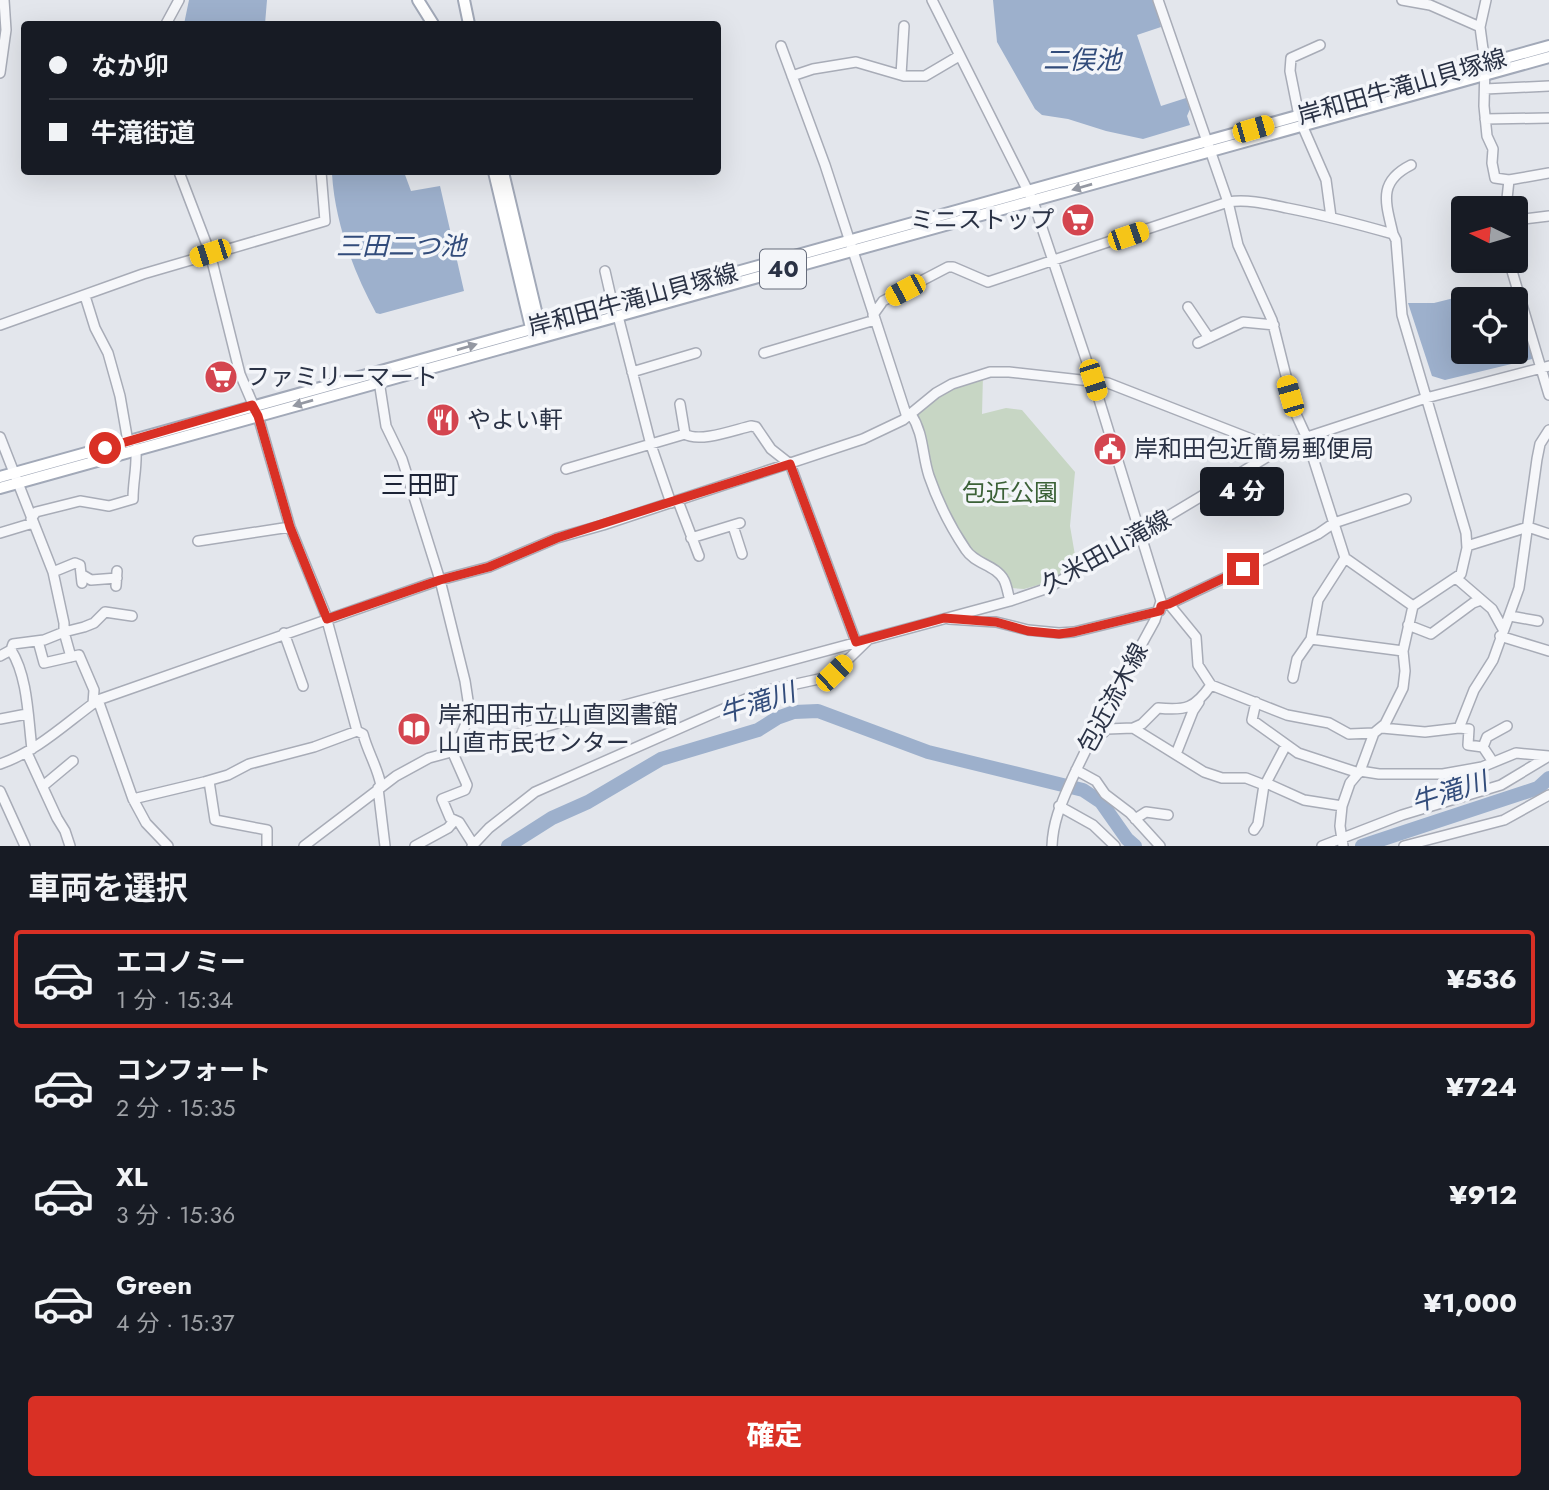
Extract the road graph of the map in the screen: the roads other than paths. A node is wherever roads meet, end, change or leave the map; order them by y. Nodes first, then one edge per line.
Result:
1 (4, 0) edge
2 (179, 0) edge
3 (418, 0) edge
4 (464, 0) edge
5 (932, 0) edge
6 (1158, 0) edge
7 (1402, 0) edge
8 (1486, 0) edge
9 (168, 21) edge
10 (431, 21) edge
11 (468, 21) edge
12 (904, 26) dead end
13 (1480, 27) junction
14 (1320, 45) dead end
15 (781, 46) dead end
16 (1549, 46) edge
17 (959, 56) junction
18 (1549, 57) edge
19 (1485, 70) junction
20 (0, 73) edge
21 (901, 75) junction
22 (792, 76) junction
23 (1549, 86) edge
24 (1485, 89) junction
25 (1549, 118) edge
26 (1485, 119) junction
27 (1300, 120) junction
28 (1208, 146) junction
29 (1410, 165) dead end
30 (1549, 173) edge
31 (180, 175) edge
32 (321, 175) edge
33 (495, 175) edge
34 (504, 175) edge
35 (1509, 180) junction
36 (1030, 196) junction
37 (1507, 196) edge
38 (1228, 202) junction
39 (1549, 216) edge
40 (1331, 217) junction
41 (1528, 219) edge
42 (1393, 234) junction
43 (851, 245) junction
44 (210, 253) junction
45 (1052, 261) junction
46 (606, 271) dead end
47 (1513, 273) edge
48 (85, 296) junction
49 (1188, 307) dead end
50 (616, 311) junction
51 (874, 318) junction
52 (0, 325) edge
53 (1273, 325) junction
54 (537, 332) junction
55 (1209, 338) junction
56 (1198, 343) dead end
57 (696, 353) dead end
58 (764, 353) dead end
59 (1545, 367) edge
60 (632, 372) junction
61 (1093, 380) junction
62 (379, 381) junction
63 (1549, 395) edge
64 (1426, 398) junction
65 (680, 404) dead end
66 (252, 405) junction
67 (258, 416) junction
68 (909, 416) junction
69 (1549, 430) edge
70 (685, 434) junction
71 (1306, 436) junction
72 (0, 437) edge
73 (1292, 442) junction
74 (651, 445) junction
75 (132, 446) junction
76 (790, 464) junction
77 (565, 469) dead end
78 (0, 477) edge
79 (15, 478) junction
80 (0, 488) edge
81 (1406, 499) dead end
82 (674, 502) junction
83 (32, 521) junction
84 (1334, 523) junction
85 (290, 527) junction
86 (1528, 527) junction
87 (0, 533) edge
88 (1142, 533) junction
89 (1549, 534) edge
90 (691, 538) junction
91 (204, 542) dead end
92 (1466, 546) junction
93 (742, 554) dead end
94 (699, 556) dead end
95 (1345, 558) junction
96 (53, 572) junction
97 (117, 578) dead end
98 (1456, 578) junction
99 (440, 580) junction
100 (1481, 600) junction
101 (1010, 601) junction
102 (1413, 606) junction
103 (1163, 607) junction
104 (132, 616) dead end
105 (1510, 616) junction
106 (944, 618) junction
107 (327, 619) junction
108 (1538, 621) dead end
109 (1408, 625) junction
110 (64, 632) junction
111 (284, 633) junction
112 (1502, 633) junction
113 (869, 639) junction
114 (1311, 639) junction
115 (38, 641) junction
116 (856, 642) junction
117 (10, 650) junction
118 (1403, 651) junction
119 (1549, 651) edge
120 (0, 656) edge
121 (71, 657) junction
122 (1293, 678) dead end
123 (1211, 685) junction
124 (303, 686) dead end
125 (1200, 701) junction
126 (96, 702) junction
127 (1256, 702) junction
128 (27, 714) junction
129 (0, 719) edge
130 (1507, 726) dead end
131 (1133, 728) junction
132 (1459, 728) junction
133 (1378, 730) junction
134 (357, 731) junction
135 (1093, 734) junction
136 (1286, 745) junction
137 (1483, 747) junction
138 (454, 750) junction
139 (29, 751) junction
140 (1176, 754) junction
141 (1549, 758) edge
142 (73, 761) dead end
143 (1493, 762) junction
144 (0, 764) edge
145 (1359, 772) junction
146 (1075, 773) junction
147 (209, 781) junction
148 (1265, 784) junction
149 (43, 786) junction
150 (380, 787) junction
151 (0, 791) edge
152 (1549, 795) edge
153 (133, 799) junction
154 (1061, 802) junction
155 (1342, 806) junction
156 (1168, 815) dead end
157 (11, 816) junction
158 (0, 818) edge
159 (1135, 819) junction
160 (454, 821) junction
161 (1254, 830) dead end
162 (1341, 842) edge
163 (67, 845) edge
164 (473, 845) edge
165 (26, 846) edge
166 (168, 846) edge
167 (267, 846) edge
168 (304, 846) edge
169 (385, 846) edge
170 (415, 846) edge
171 (1052, 846) edge
172 (1115, 846) edge
173 (1160, 846) edge
174 (1322, 846) edge
175 (1404, 846) edge

1 - 20 street
2 - 9 street
3 - 10 main road
4 - 11 main road
5 - 17 street
6 - 28 street
7 - 13 street
8 - 13 street
12 - 21 street
13 - 19 street
14 - 27 street
15 - 22 street
16 - 19 main road, 岸和田牛滝山貝塚線 / 40
17 - 21 street
17 - 36 street
18 - 19 main road, 岸和田牛滝山貝塚線 / 40
19 - 24 street
19 - 27 main road, 岸和田牛滝山貝塚線 / 40
21 - 22 street
22 - 43 street
23 - 24 street
24 - 26 street
25 - 26 street
26 - 35 street
27 - 28 main road, 岸和田牛滝山貝塚線 / 40
27 - 40 street
28 - 36 main road, 岸和田牛滝山貝塚線 / 40
28 - 38 street
29 - 42 street
30 - 35 street
31 - 44 street
32 - 44 street
33 - 54 main road
34 - 54 main road
35 - 37 street
36 - 43 main road, 岸和田牛滝山貝塚線 / 40
36 - 45 street
38 - 40 street
38 - 45 street
38 - 53 street
39 - 41 street
40 - 42 street
42 - 64 street
43 - 50 main road, 岸和田牛滝山貝塚線 / 40
43 - 51 street
44 - 48 street
44 - 66 street
45 - 51 street
45 - 61 street
46 - 50 street
47 - 59 street
48 - 52 street
48 - 75 street
49 - 55 street
50 - 54 main road, 岸和田牛滝山貝塚線 / 40
50 - 60 street
51 - 58 street
51 - 68 street
53 - 55 street
53 - 71 street
54 - 62 main road, 岸和田牛滝山貝塚線 / 40
66 -> 54 main road, 岸和田牛滝山貝塚線 / 40
55 - 56 street
57 - 60 street
59 - 63 street
59 - 64 street, 久米田山滝線
60 - 74 street
61 - 68 street
61 - 73 street
61 - 88 street
62 -> 67 main road, 岸和田牛滝山貝塚線 / 40
62 - 99 street
64 - 71 street, 久米田山滝線
64 - 92 street
65 - 70 street
66 - 67 street
66 - 75 main road, 岸和田牛滝山貝塚線 / 40
67 - 75 main road, 岸和田牛滝山貝塚線 / 40
67 - 85 street
68 - 76 street
68 - 101 street
69 - 86 street
70 - 74 street
70 - 76 street
71 - 73 street, 久米田山滝線
71 - 84 street
72 - 79 street
73 - 88 street, 久米田山滝線
74 - 77 street
74 - 82 street
75 - 79 main road, 岸和田牛滝山貝塚線 / 40
75 - 83 street
76 - 82 street
76 - 116 street
78 - 79 main road, 岸和田牛滝山貝塚線 / 40
79 - 80 main road, 岸和田牛滝山貝塚線 / 40
79 - 83 street
81 - 84 street
82 - 90 street
82 - 99 street
83 - 87 street
83 - 96 street
84 - 95 street
84 - 103 street
85 - 91 street
85 - 107 street
86 - 89 street
86 - 92 street
86 - 105 street
88 - 101 street, 久米田山滝線
88 - 103 street
90 - 93 street
90 - 94 street
92 - 98 street
95 - 102 street
95 - 114 street
96 - 97 street
96 - 110 street
98 - 100 street
98 - 102 street
99 - 107 street
99 - 138 street
100 - 109 street
100 - 112 street
101 - 106 street, 久米田山滝線
102 - 109 street
103 - 106 street
103 - 123 street
103 - 135 street, 包近流木線
104 - 110 street
105 - 108 street
105 - 112 street
106 - 113 street, 久米田山滝線
107 - 111 street
107 - 134 street
109 - 118 street
110 - 115 street
110 - 121 street
111 - 124 street
111 - 126 street
112 - 119 street
112 - 132 street
113 - 116 street, 久米田山滝線
113 - 164 street
114 - 118 street
114 - 122 street
115 - 117 street
115 - 121 street
116 - 138 street, 久米田山滝線
117 - 120 street
117 - 128 street
118 - 133 street
121 - 126 street
123 - 125 street
123 - 127 street
125 - 131 street
125 - 140 street
126 - 139 street
126 - 153 street
127 - 133 street
127 - 136 street
128 - 129 street
128 - 139 street
130 - 137 street
131 - 135 street
131 - 140 street
132 - 133 street
132 - 137 street
133 - 145 street
134 - 147 street
134 - 150 street
135 - 146 street, 包近流木線
136 - 145 street
136 - 148 street
137 - 143 street
138 - 150 street, 久米田山滝線
138 - 160 street
139 - 144 street
139 - 149 street
140 - 148 street
141 - 143 street
141 - 162 street
142 - 149 street
143 - 145 street
145 - 155 street
146 - 154 street, 包近流木線
146 - 159 street
147 - 153 street
147 - 167 street
148 - 155 street
148 - 161 street
149 - 163 street
150 - 168 street, 久米田山滝線
150 - 169 street
151 - 157 street
152 - 175 street
153 - 166 street
154 - 171 street, 包近流木線
154 - 172 street
155 - 162 street
156 - 159 street
157 - 158 street
157 - 165 street
159 - 173 street
160 - 164 street
160 - 170 street
162 - 174 street

